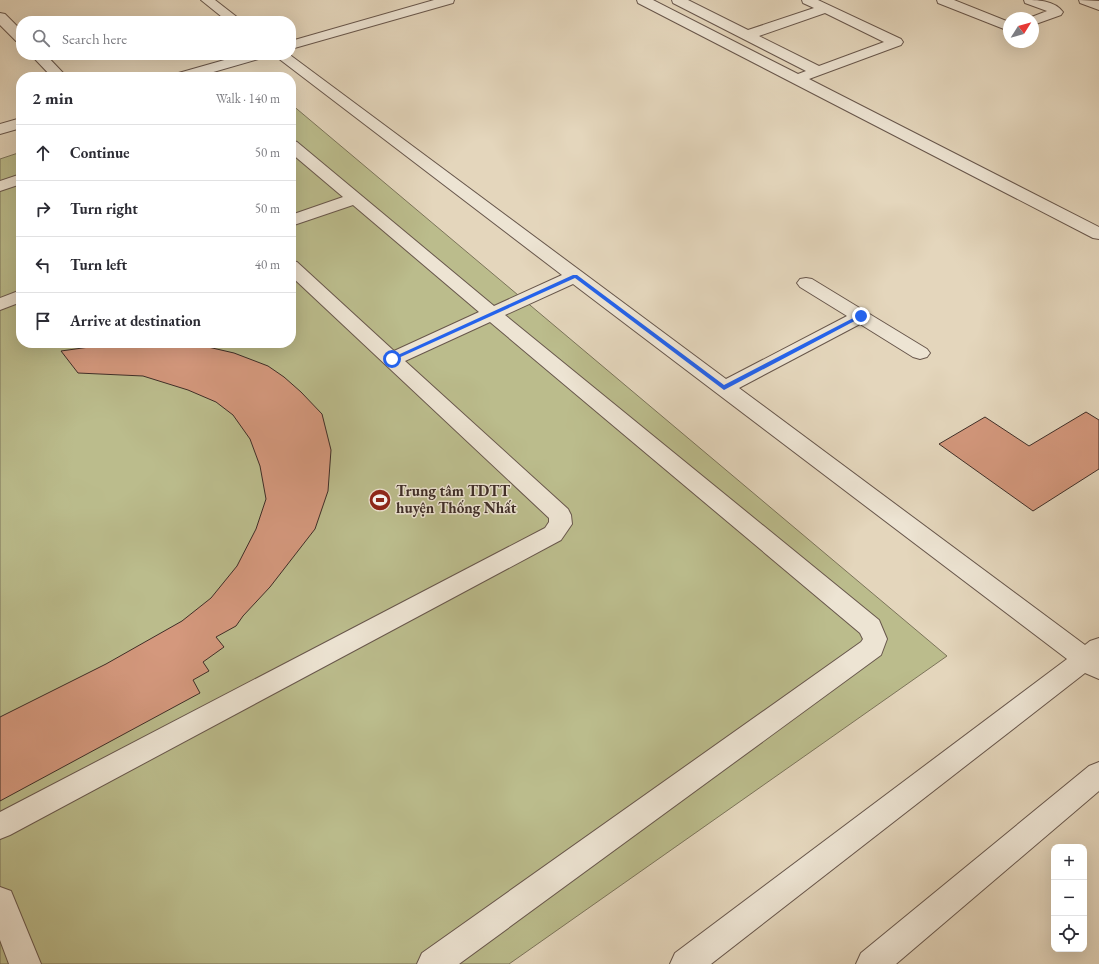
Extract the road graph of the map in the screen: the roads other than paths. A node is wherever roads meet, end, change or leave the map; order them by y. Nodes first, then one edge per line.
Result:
1 (208, 0) edge
2 (448, 0) edge
3 (643, 0) edge
4 (678, 0) edge
5 (808, 0) edge
6 (943, 0) edge
7 (1030, 0) edge
8 (1085, 0) edge
9 (426, 3) edge
10 (1099, 6) edge
11 (826, 8) junction
12 (229, 16) edge
13 (0, 17) edge
14 (1039, 19) edge
15 (1003, 25) edge
16 (16, 33) edge
17 (747, 35) junction
18 (296, 43) edge
19 (43, 60) edge
20 (240, 60) edge
21 (288, 60) edge
22 (818, 71) junction
23 (55, 72) edge
24 (198, 72) edge
25 (797, 79) junction
26 (16, 124) edge
27 (0, 129) edge
28 (296, 149) edge
29 (16, 181) edge
30 (0, 186) edge
31 (355, 199) junction
32 (296, 219) edge
33 (1099, 234) edge
34 (296, 271) edge
35 (575, 276) junction
36 (806, 283) dead end
37 (16, 298) edge
38 (0, 304) edge
39 (492, 314) junction
40 (861, 316) junction
41 (920, 354) dead end
42 (392, 359) junction
43 (724, 388) junction
44 (1094, 658) edge
45 (1099, 774) edge
46 (0, 826) edge
47 (0, 901) edge
48 (25, 964) edge
49 (432, 964) edge
50 (686, 964) edge
51 (872, 964) edge

1 - 12 street
2 - 9 street
3 - 25 street
4 - 17 street
5 - 11 street
6 - 15 street
7 - 14 street
8 - 10 street
9 - 18 street
11 - 17 street
11 - 22 street
13 - 16 street
17 - 22 street
19 - 23 street
20 - 24 street
21 - 35 street
22 - 25 street
25 - 33 street
26 - 27 street
28 - 31 street
29 - 30 street
31 - 32 street
31 - 39 street
34 - 42 street
35 - 39 street
35 - 43 street
36 - 40 street
37 - 38 street
39 - 42 street
39 - 49 street
40 - 41 street
40 - 43 street
42 - 46 street
43 - 44 street
44 - 50 street
45 - 51 street
47 - 48 street

